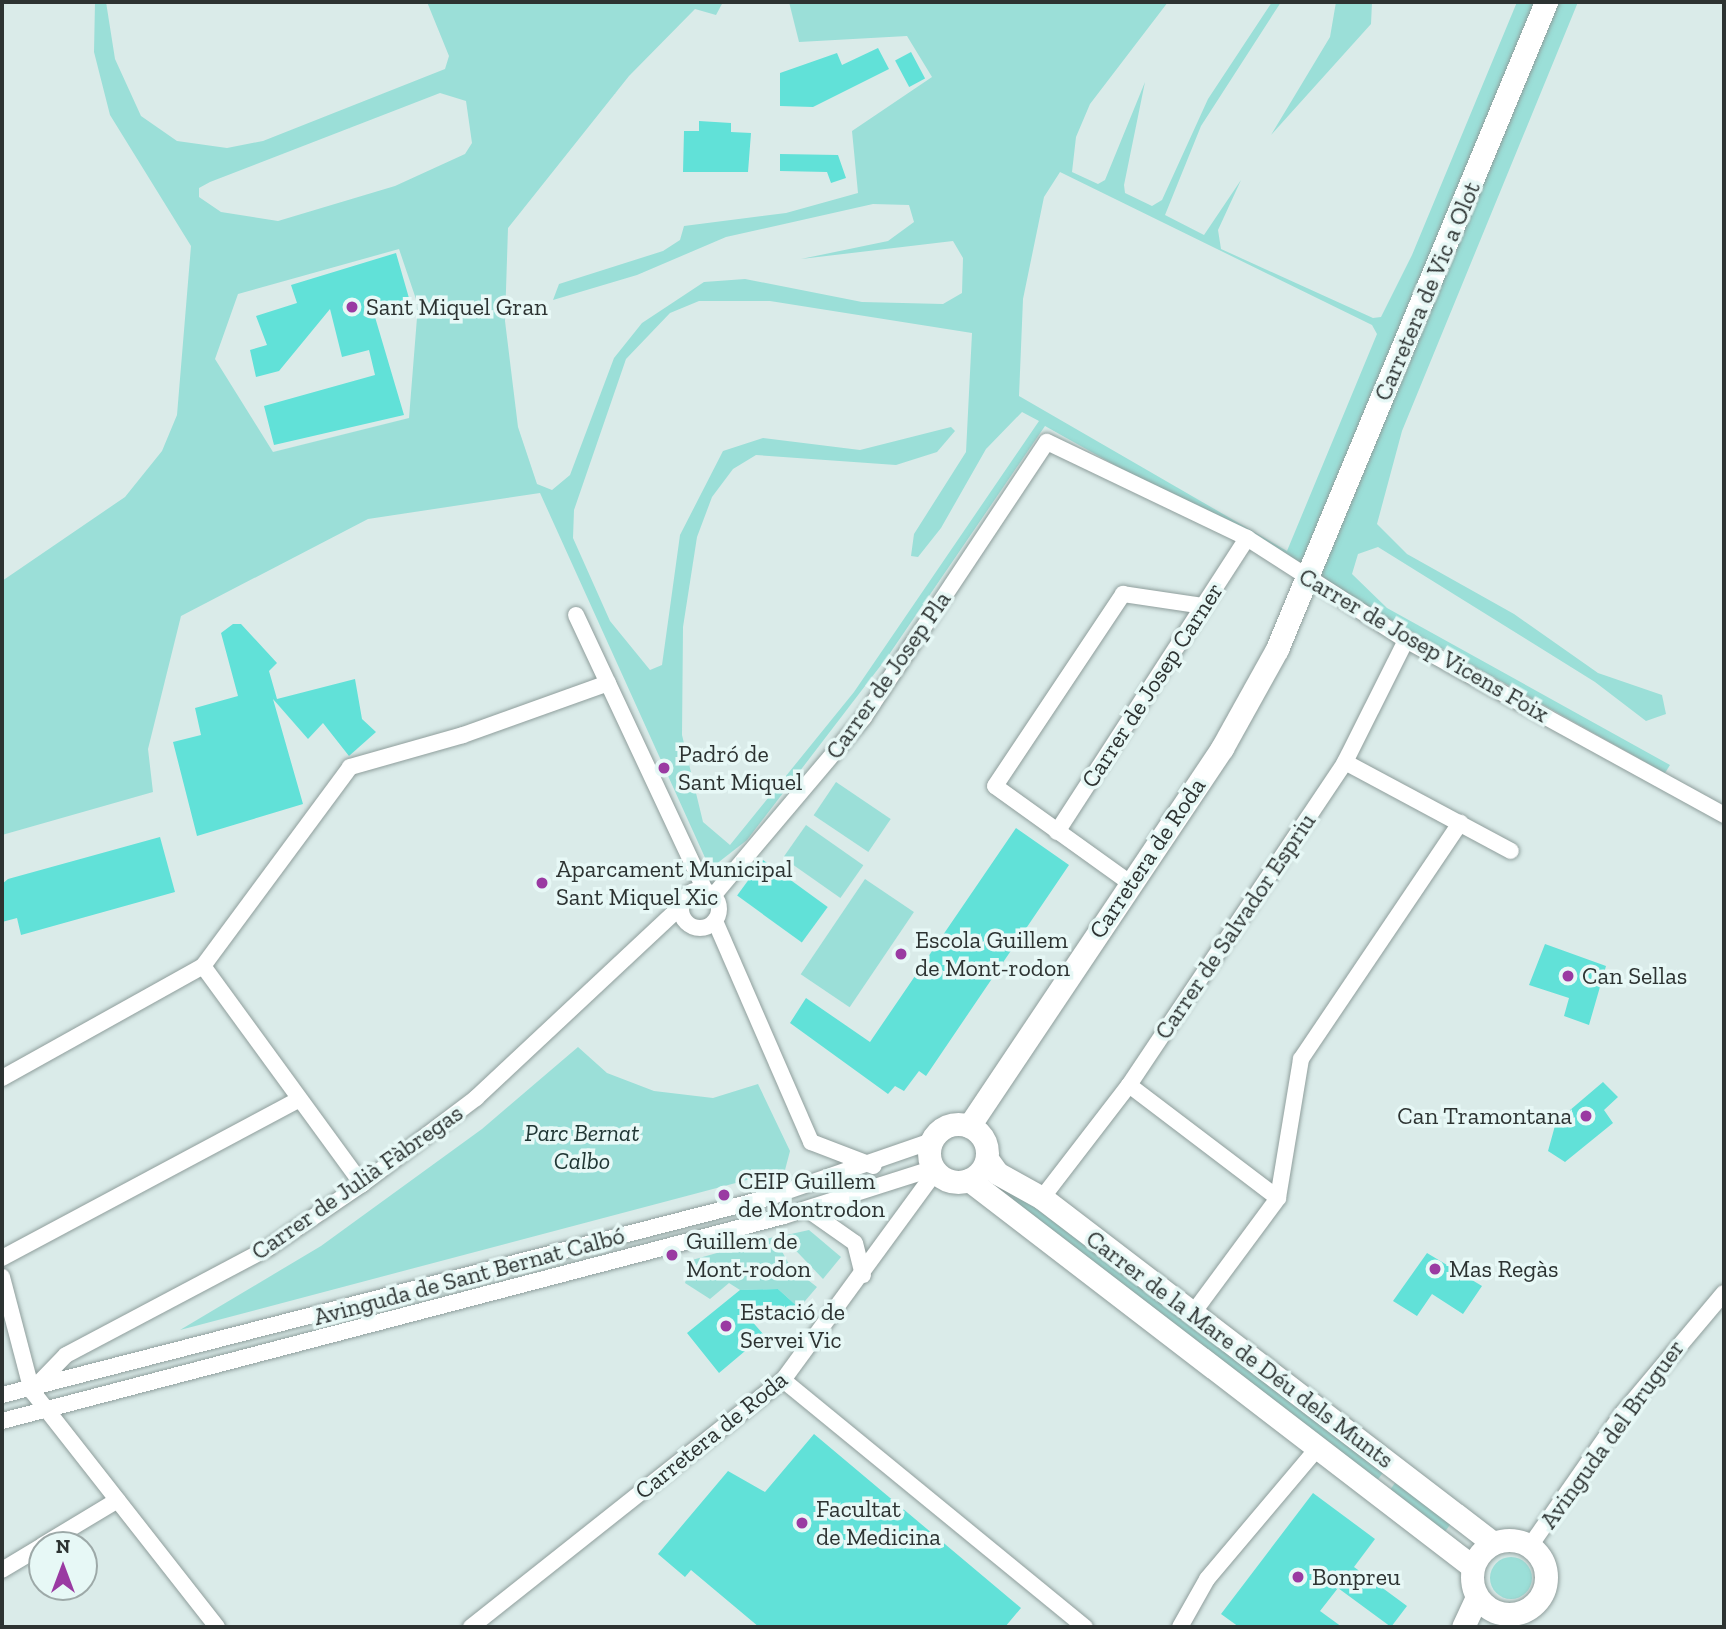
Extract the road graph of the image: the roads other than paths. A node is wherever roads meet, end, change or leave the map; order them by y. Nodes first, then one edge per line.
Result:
1 (1546, 2) edge
2 (1047, 442) joint
3 (1247, 538) junction
4 (1305, 578) junction
5 (1203, 606) junction
6 (576, 615) dead end
7 (1406, 640) junction
8 (608, 683) junction
9 (1345, 762) junction
10 (1724, 815) edge
11 (1460, 823) junction
12 (1057, 832) junction
13 (1511, 851) dead end
14 (687, 855) junction
15 (1130, 883) junction
16 (709, 893) junction
17 (683, 901) junction
18 (715, 921) junction
19 (695, 928) junction
20 (655, 934) junction
21 (203, 966) junction
22 (2, 1078) edge
23 (1129, 1084) junction
24 (296, 1101) junction
25 (970, 1126) junction
26 (932, 1141) junction
27 (987, 1159) junction
28 (874, 1166) junction
29 (935, 1170) junction
30 (969, 1180) junction
31 (362, 1184) junction
32 (1042, 1198) junction
33 (1278, 1198) junction
34 (808, 1210) junction
35 (2, 1258) edge
36 (863, 1275) junction
37 (2, 1277) edge
38 (1724, 1293) edge
39 (1193, 1313) junction
40 (783, 1380) junction
41 (32, 1391) junction
42 (2, 1395) edge
43 (46, 1407) junction
44 (2, 1421) edge
45 (1314, 1451) junction
46 (118, 1500) junction
47 (66, 1531) edge
48 (1493, 1543) junction
49 (1530, 1546) junction
50 (28, 1554) edge
51 (1473, 1567) junction
52 (2, 1570) edge
53 (1477, 1597) junction
54 (1497, 1621) edge
55 (217, 1627) edge
56 (471, 1627) edge
57 (1085, 1627) edge
58 (1180, 1627) edge
59 (1463, 1627) edge

1 - 4 street, Carretera de Vic a Olot
2 - 3 street, Carrer de Josep Vicens Foix
2 - 16 street, Carrer de Josep Pla
3 - 4 street, Carrer de Josep Vicens Foix
3 - 5 street, Carrer de Josep Carner
4 - 7 street, Carrer de Josep Vicens Foix
4 - 15 street, Carretera de Roda
5 - 12 street, Carrer de Josep Carner
5 - 12 street
6 - 8 street
7 - 9 street, Carrer de Salvador Espriu
7 - 10 street, Carrer de Josep Vicens Foix
8 - 14 street
8 - 21 street
9 - 11 street
9 - 23 street, Carrer de Salvador Espriu
11 - 13 street
11 - 33 street
12 - 15 street
14 - 16 street
14 - 17 street
15 - 25 street, Carretera de Roda
16 - 17 street
16 - 18 street
17 - 19 street
17 - 20 street, Carrer de Julià Fàbregas
18 - 19 street
18 - 28 street
19 - 20 street
20 - 31 street, Carrer de Julià Fàbregas
21 - 22 street
21 - 24 street
23 - 32 street, Carrer de Salvador Espriu
23 - 33 street
24 - 31 street
24 - 35 street
25 - 26 street
25 - 27 street
26 - 28 street, Avinguda de Sant Bernat Calbó
26 - 29 street
27 - 30 street
27 - 32 street, Carrer de la Mare de Déu dels Munts
28 - 41 street, Avinguda de Sant Bernat Calbó
29 - 30 street
29 - 34 street, Avinguda de Sant Bernat Calbó
29 - 36 street, Carretera de Roda
30 - 45 street, Carrer de la Mare de Déu dels Munts
31 - 41 street, Carrer de Julià Fàbregas
32 - 39 street, Carrer de la Mare de Déu dels Munts
33 - 39 street
34 - 36 street
34 - 43 street, Avinguda de Sant Bernat Calbó
36 - 40 street, Carretera de Roda
37 - 41 street
38 - 49 street, Avinguda del Bruguer
39 - 48 street, Carrer de la Mare de Déu dels Munts
40 - 56 street, Carretera de Roda
40 - 57 street
41 - 42 street, Avinguda de Sant Bernat Calbó
41 - 43 street
43 - 44 street, Avinguda de Sant Bernat Calbó
43 - 46 street
45 - 51 street, Carrer de la Mare de Déu dels Munts
45 - 58 street
46 - 47 street
46 - 55 street
48 - 49 street
48 - 51 street
49 - 54 street
50 - 52 street
51 - 53 street
53 - 54 street
53 - 59 street

